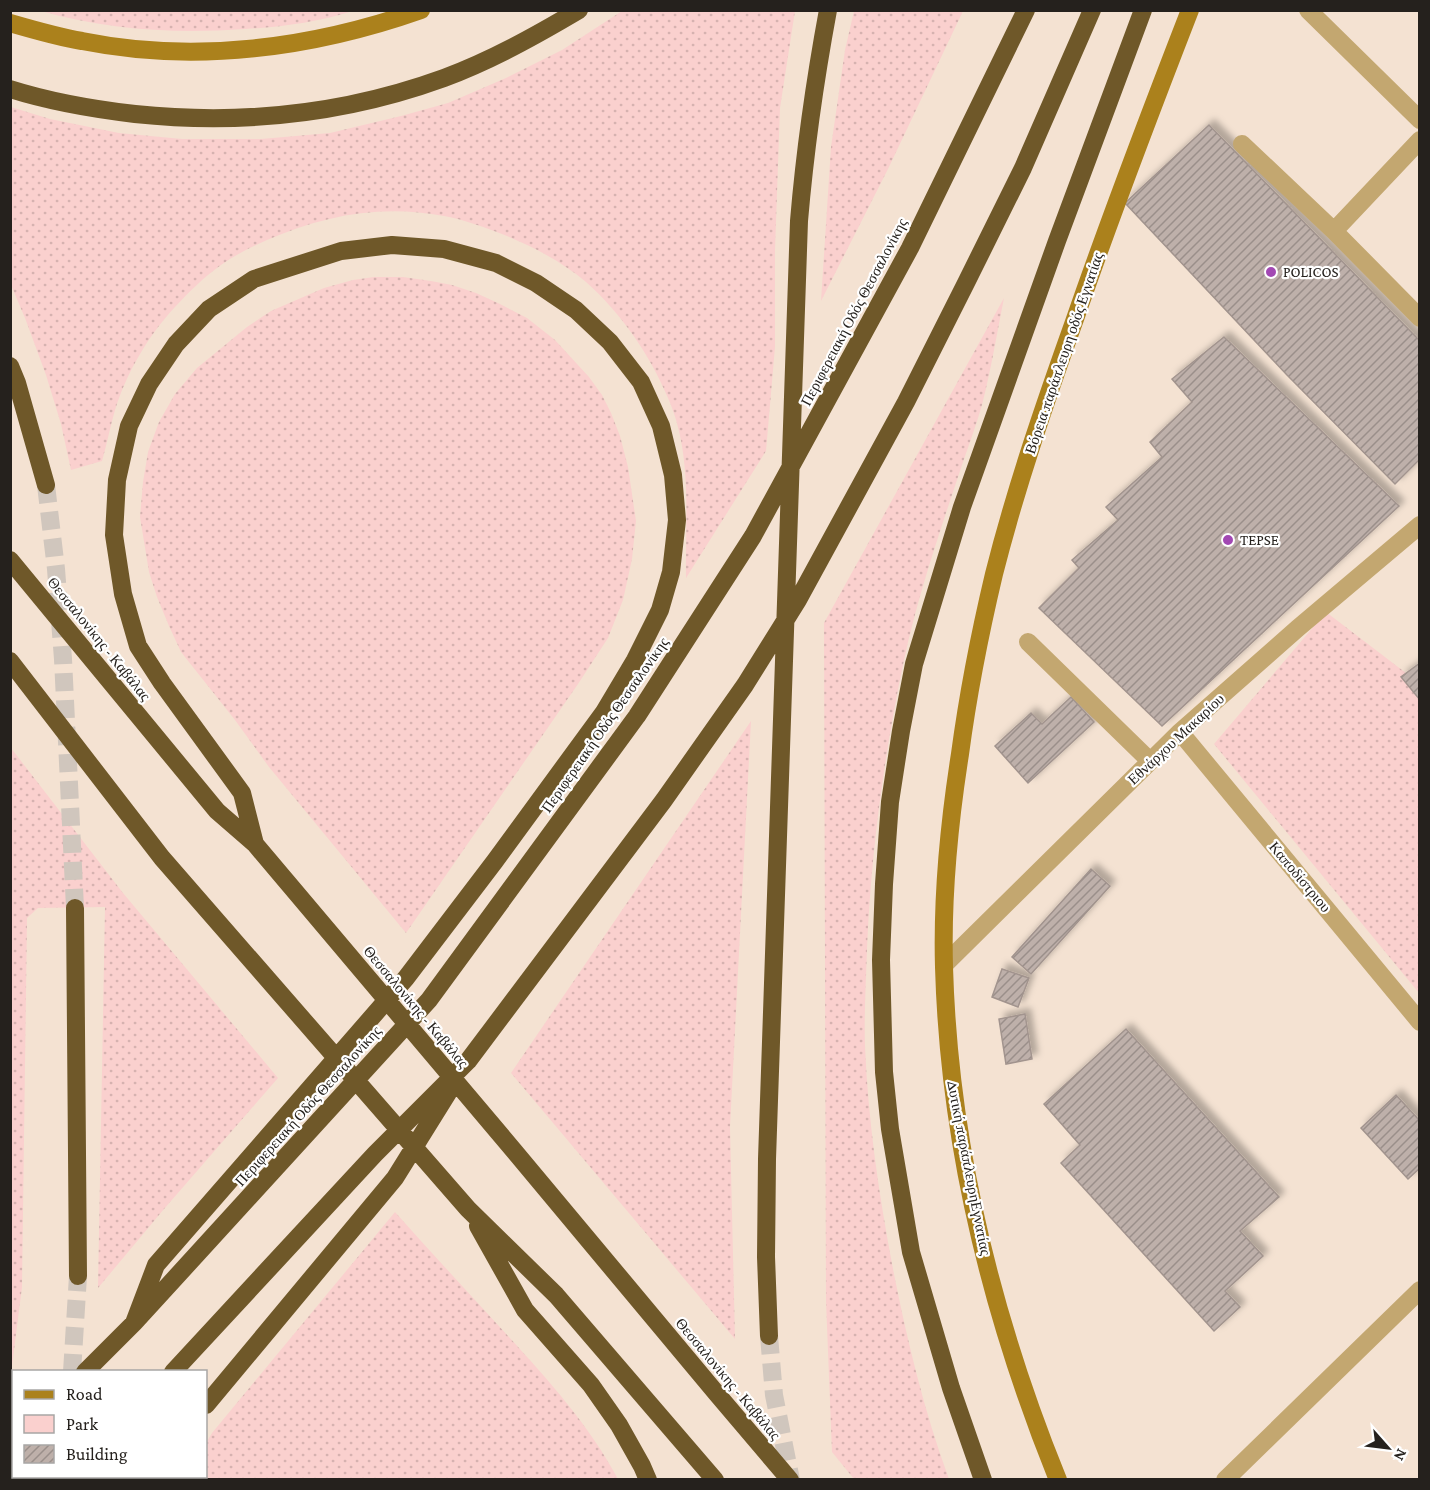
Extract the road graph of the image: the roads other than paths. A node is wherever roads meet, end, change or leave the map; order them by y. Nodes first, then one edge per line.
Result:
1 (421, 10) edge
2 (579, 10) edge
3 (828, 10) edge
4 (1026, 10) edge
5 (1092, 10) edge
6 (1143, 10) edge
7 (1190, 10) edge
8 (1308, 10) edge
9 (10, 24) edge
10 (10, 89) edge
11 (1419, 120) edge
12 (1419, 140) edge
13 (1242, 144) dead end
14 (1334, 231) junction
15 (1419, 318) edge
16 (10, 366) edge
17 (46, 485) tunnel mouth
18 (1419, 525) edge
19 (10, 560) edge
20 (1028, 642) dead end
21 (10, 661) edge
22 (967, 703) joint
23 (1180, 732) junction
24 (1150, 761) junction
25 (255, 844) junction
26 (75, 908) tunnel mouth
27 (944, 966) junction
28 (1419, 1022) edge
29 (468, 1061) junction
30 (468, 1209) junction
31 (78, 1276) tunnel mouth
32 (1419, 1290) edge
33 (134, 1323) junction
34 (769, 1336) tunnel mouth
35 (86, 1370) edge
36 (174, 1370) edge
37 (207, 1404) edge
38 (648, 1479) edge
39 (715, 1479) edge
40 (790, 1479) edge
41 (983, 1479) edge
42 (1058, 1479) edge
43 (1225, 1479) edge

1 - 9 street
2 - 10 highway
3 - 34 highway
4 - 33 highway, Περιφερειακή Οδός Θεσσαλονίκης
5 - 29 highway
6 - 41 highway
7 - 22 street, Βόρεια παράπλευρη οδός Εγνατίας
8 - 11 street
12 - 14 street
13 - 14 street
14 - 15 street
16 - 17 highway
18 - 23 street, Εθνάρχου Μακαρίου
19 - 25 highway, Θεσσαλονίκης - Καβάλας
20 - 24 street
21 - 30 highway
22 - 27 street, Δυτική παράπλευρηΕγνατίας
23 - 24 street, Εθνάρχου Μακαρίου
23 - 28 street, Καποδίστριου
24 - 27 street, Εθνάρχου Μακαρίου
25 - 33 highway
25 - 40 highway, Θεσσαλονίκης - Καβάλας
26 - 31 highway
27 - 42 street, Δυτική παράπλευρηΕγνατίας
29 - 36 highway
29 - 37 highway
30 - 38 highway
30 - 39 highway
32 - 43 street
33 - 35 highway, Περιφερειακή Οδός Θεσσαλονίκης

